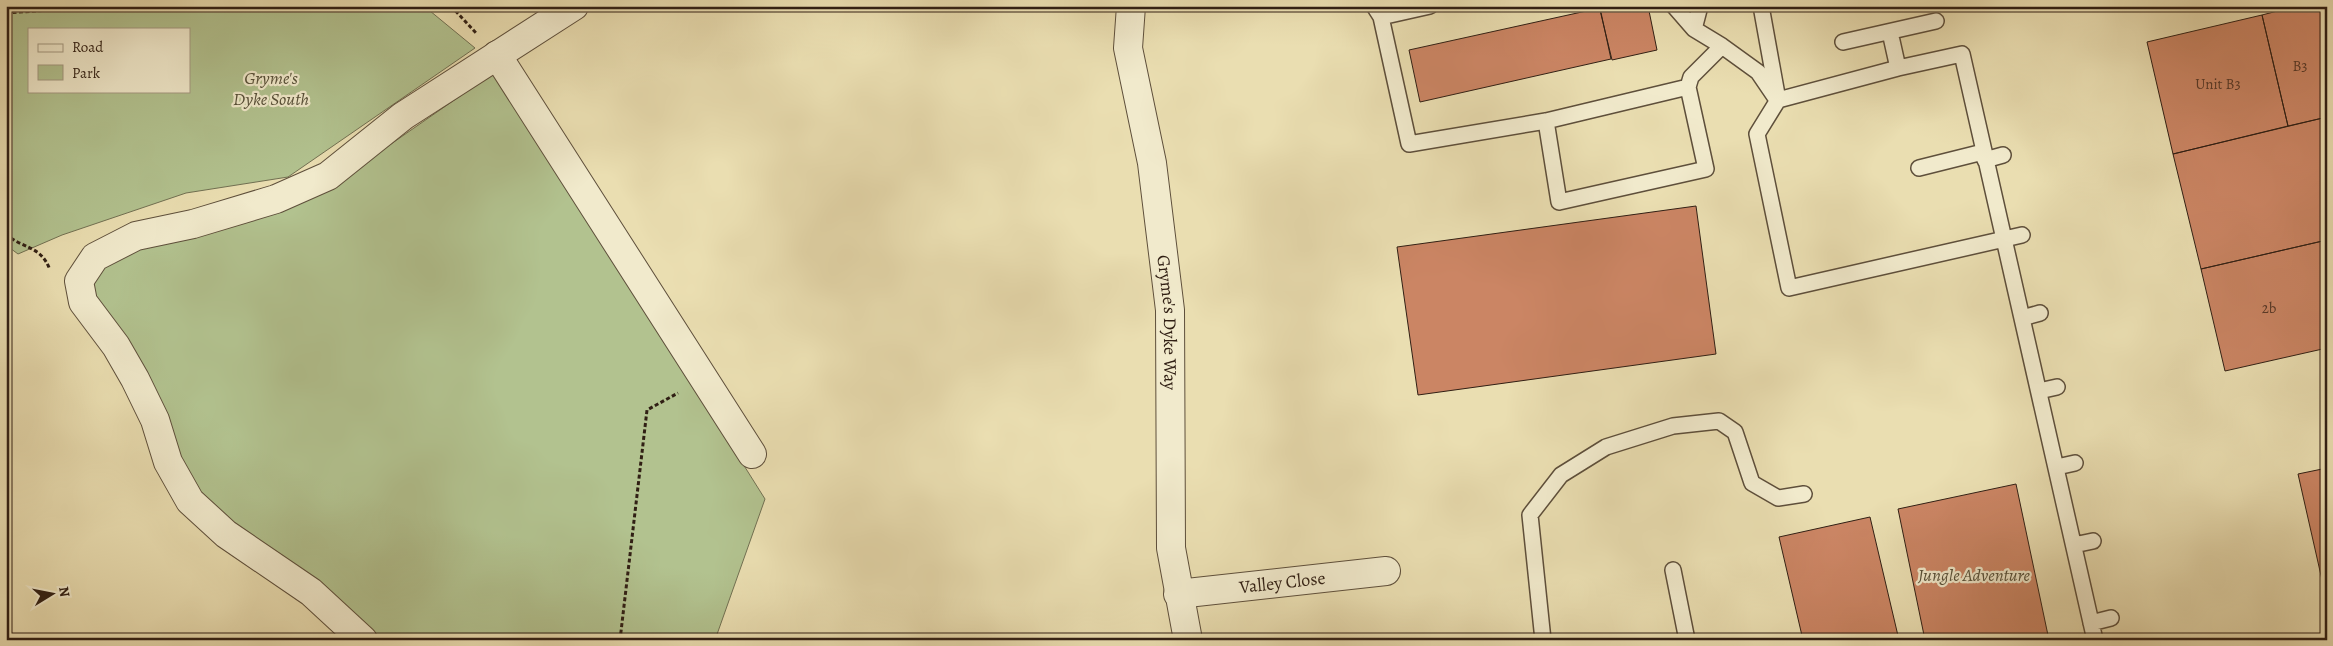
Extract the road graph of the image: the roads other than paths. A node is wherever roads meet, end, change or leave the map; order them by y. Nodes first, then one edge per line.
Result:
1 (574, 6) edge
2 (1131, 6) edge
3 (1430, 6) edge
4 (1674, 6) edge
5 (1700, 6) edge
6 (1761, 6) edge
7 (1378, 12) edge
8 (1936, 21) dead end
9 (1694, 29) junction
10 (1890, 32) junction
11 (1844, 42) dead end
12 (1722, 46) junction
13 (497, 55) junction
14 (1898, 68) junction
15 (1688, 87) junction
16 (1778, 100) junction
17 (1546, 121) junction
18 (2003, 155) dead end
19 (1984, 156) junction
20 (1919, 168) dead end
21 (2022, 235) dead end
22 (2003, 240) junction
23 (2040, 312) dead end
24 (2022, 318) junction
25 (2057, 387) dead end
26 (2039, 392) junction
27 (752, 454) dead end
28 (2075, 463) dead end
29 (2057, 468) junction
30 (1804, 494) dead end
31 (2093, 540) dead end
32 (2074, 545) junction
33 (1672, 570) dead end
34 (1386, 571) dead end
35 (1178, 594) junction
36 (2111, 618) dead end
37 (2092, 623) junction
38 (363, 640) edge
39 (1188, 640) edge
40 (1543, 640) edge
41 (1687, 640) edge
42 (2095, 640) edge

1 - 13 street
2 - 35 street, Gryme's Dyke Way
3 - 7 lane
4 - 9 lane
5 - 9 lane
6 - 16 lane
7 - 17 lane
8 - 10 lane
9 - 12 lane
10 - 11 lane
10 - 14 lane
12 - 15 lane
12 - 16 lane
13 - 27 street
13 - 38 street
14 - 16 lane
14 - 19 lane
15 - 17 lane
15 - 17 lane
16 - 22 lane
18 - 19 lane
19 - 20 lane
19 - 22 lane
21 - 22 lane
22 - 24 lane
23 - 24 lane
24 - 26 lane
25 - 26 lane
26 - 29 lane
28 - 29 lane
29 - 32 lane
30 - 40 lane
31 - 32 lane
32 - 37 lane
33 - 41 lane
34 - 35 street, Valley Close
35 - 39 street, Gryme's Dyke Way
36 - 37 lane
37 - 42 lane

